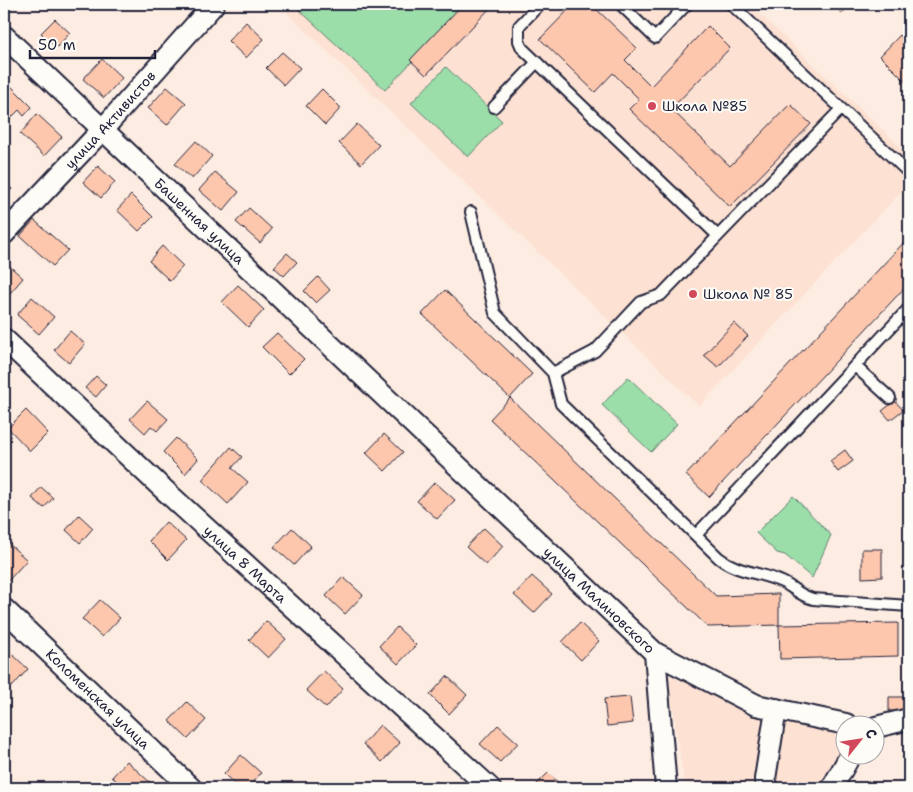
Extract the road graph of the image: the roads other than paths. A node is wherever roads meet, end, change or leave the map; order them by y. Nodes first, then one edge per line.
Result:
1 (214, 4) edge
2 (540, 4) edge
3 (620, 4) edge
4 (687, 4) edge
5 (731, 4) edge
6 (4, 36) edge
7 (537, 62) junction
8 (494, 107) dead end
9 (841, 109) junction
10 (103, 129) junction
11 (909, 173) edge
12 (471, 212) dead end
13 (4, 234) edge
14 (718, 236) junction
15 (909, 308) edge
16 (4, 339) edge
17 (855, 366) junction
18 (552, 372) junction
19 (890, 398) dead end
20 (395, 406) joint
21 (696, 535) junction
22 (909, 606) edge
23 (4, 608) edge
24 (655, 653) junction
25 (776, 709) junction
26 (909, 719) edge
27 (836, 722) edge
28 (886, 725) edge
29 (845, 764) edge
30 (192, 788) edge
31 (490, 788) edge
32 (666, 788) edge
33 (768, 788) edge
34 (832, 788) edge

1 - 10 street, улица Активистов
2 - 7 lane
3 - 4 lane
5 - 9 lane
6 - 10 street, Башенная улица
7 - 8 lane
7 - 14 lane
9 - 11 lane
9 - 14 lane
10 - 13 street, улица Активистов
10 - 20 street, Башенная улица
12 - 18 lane
14 - 18 lane
15 - 17 lane
16 - 31 street, улица 8 Марта
17 - 19 lane
17 - 21 lane
18 - 21 lane
20 - 24 street, улица Малиновского
21 - 22 lane
23 - 30 street, Коломенская улица
24 - 25 street, улица Малиновского
24 - 32 street
25 - 27 street, улица Малиновского
25 - 33 street
26 - 28 street
29 - 34 street

